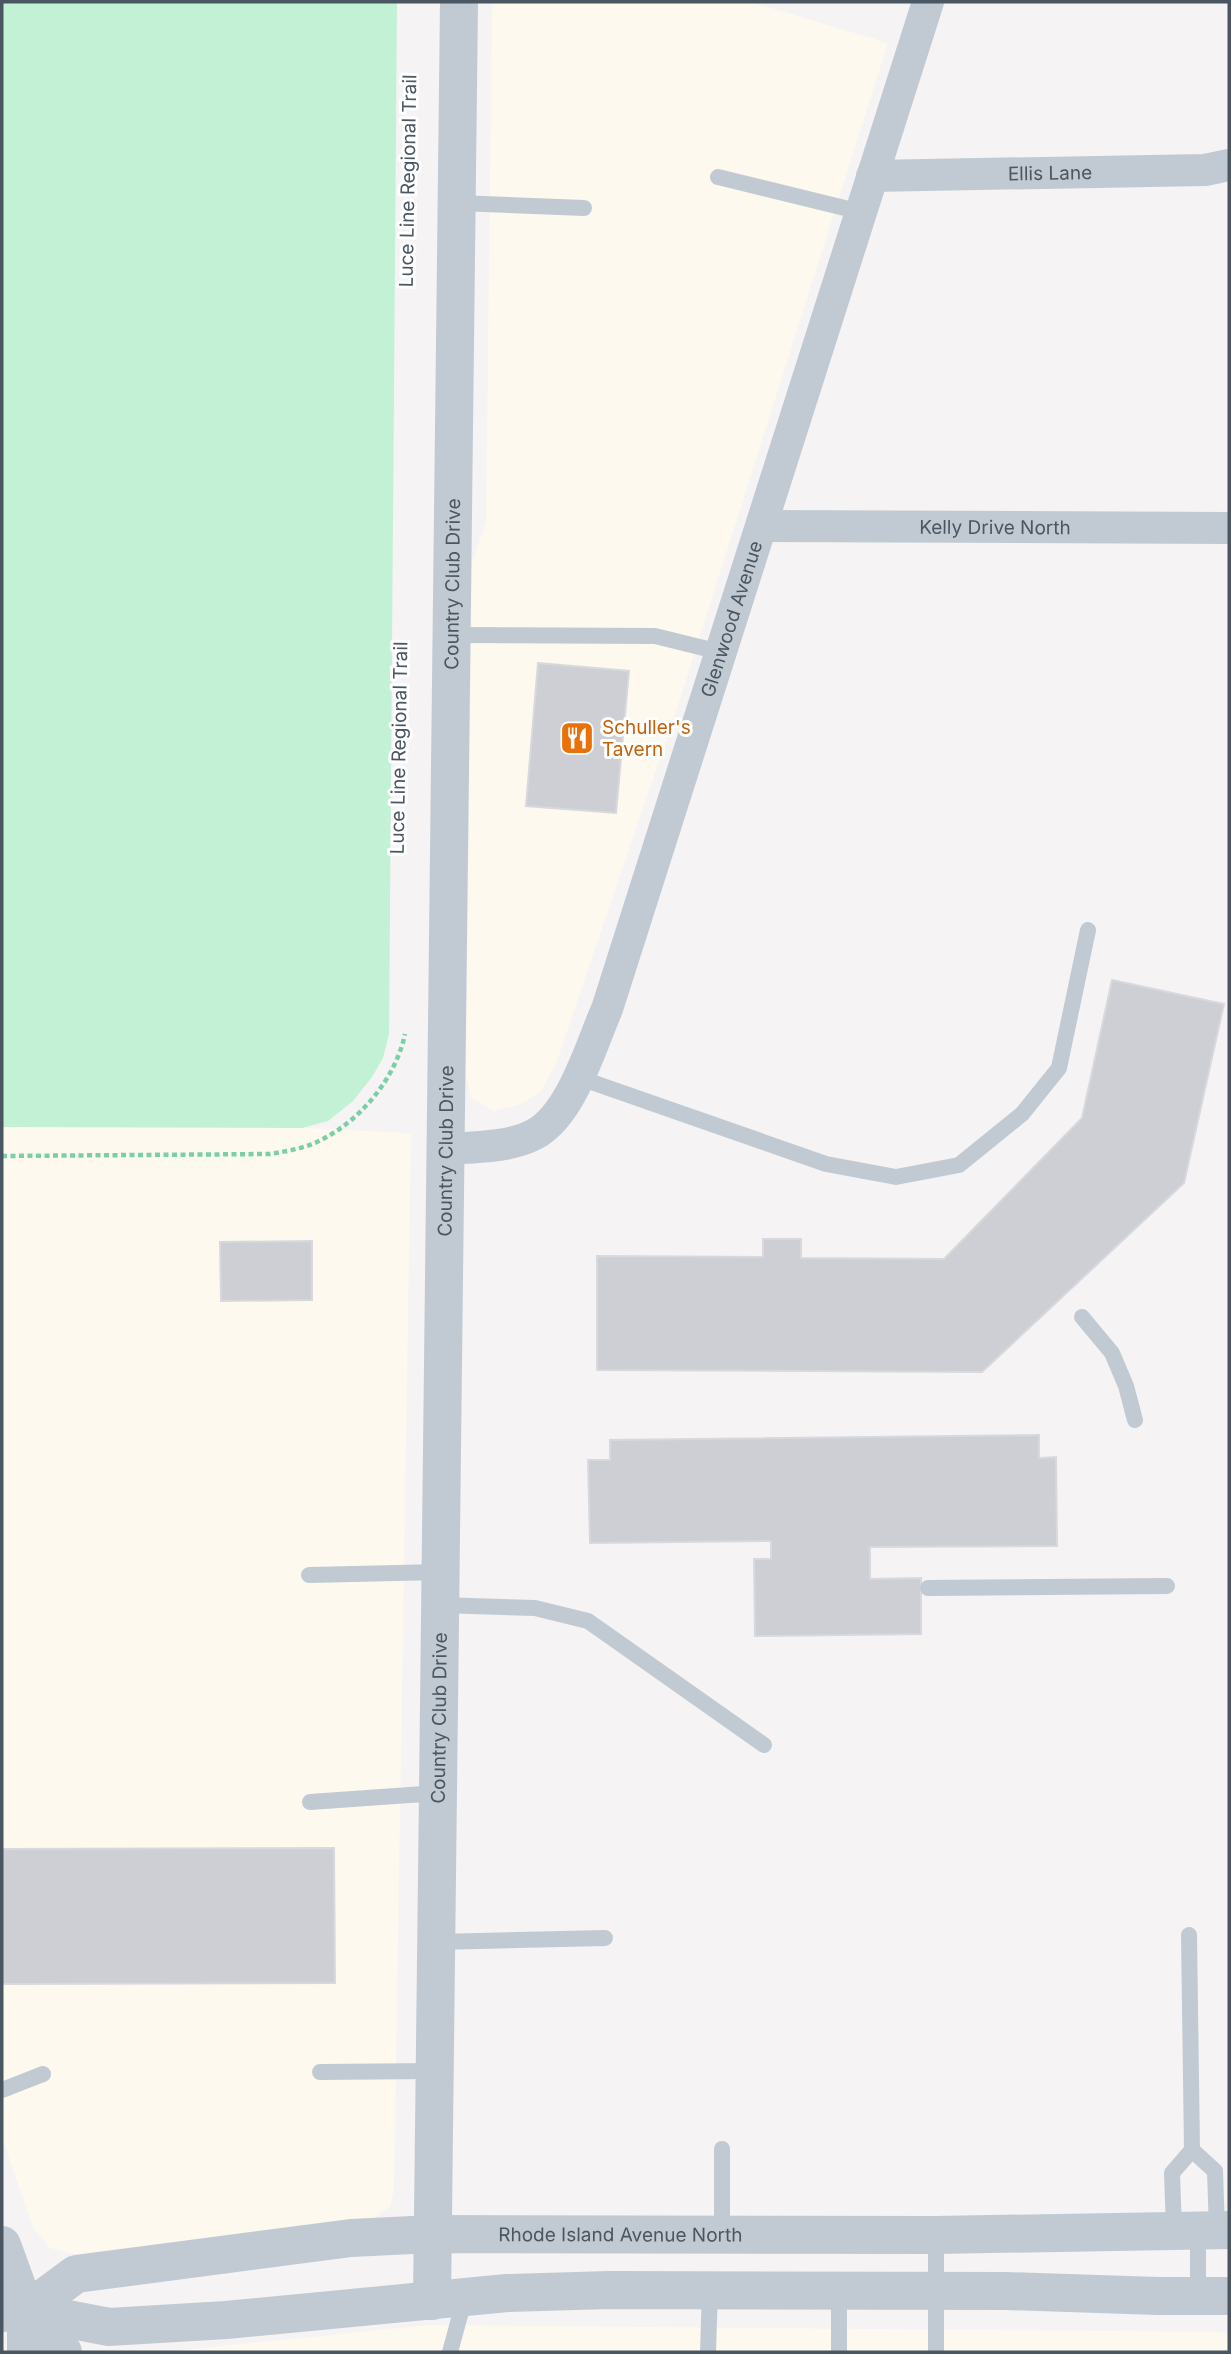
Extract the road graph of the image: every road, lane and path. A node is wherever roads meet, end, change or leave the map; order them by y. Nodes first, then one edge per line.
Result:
1 (459, 2) edge
2 (928, 2) edge
3 (1229, 165) edge
4 (872, 176) junction
5 (718, 177) dead end
6 (457, 203) junction
7 (584, 208) dead end
8 (861, 212) junction
9 (762, 526) junction
10 (1229, 528) edge
11 (451, 635) junction
12 (720, 652) junction
13 (1088, 930) dead end
14 (406, 1031) dead end
15 (578, 1077) junction
16 (445, 1149) junction
17 (2, 1156) edge
18 (1082, 1317) dead end
19 (1135, 1420) dead end
20 (309, 1575) dead end
21 (1167, 1586) dead end
22 (440, 1588) junction
23 (928, 1588) dead end
24 (764, 1745) dead end
25 (438, 1793) junction
26 (310, 1802) dead end
27 (1189, 1935) dead end
28 (605, 1938) dead end
29 (436, 1942) junction
30 (435, 2071) junction
31 (320, 2072) dead end
32 (43, 2074) dead end
33 (2, 2090) edge
34 (722, 2149) dead end
35 (1192, 2150) junction
36 (1204, 2230) edge
37 (433, 2234) junction
38 (722, 2235) junction
39 (936, 2235) junction
40 (2, 2245) edge
41 (710, 2290) junction
42 (839, 2291) junction
43 (936, 2291) junction
44 (1213, 2296) edge
45 (448, 2299) junction
46 (14, 2312) edge
47 (26, 2352) edge
48 (63, 2352) edge
49 (450, 2352) edge
50 (708, 2352) edge
51 (839, 2352) edge
52 (936, 2352) edge

1 - 6 street, Country Club Drive
2 - 4 street, Glenwood Avenue
3 - 4 street, Ellis Lane
4 - 8 street, Glenwood Avenue
5 - 8 lane
6 - 7 lane
6 - 11 street, Country Club Drive
8 - 9 street, Glenwood Avenue
9 - 10 street, Kelly Drive North
9 - 12 street, Glenwood Avenue
11 - 12 lane
11 - 16 street, Country Club Drive
12 - 15 street, Glenwood Avenue
13 - 15 lane
14 - 17 path
15 - 16 street, Glenwood Avenue
16 - 22 street, Country Club Drive
18 - 19 lane
20 - 22 lane
21 - 23 lane
22 - 24 lane
22 - 25 street, Country Club Drive
25 - 26 lane
25 - 29 street, Country Club Drive
27 - 35 lane
28 - 29 lane
29 - 30 street, Country Club Drive
30 - 31 lane
30 - 37 street, Country Club Drive
32 - 33 lane
34 - 38 lane
35 - 36 lane
35 - 36 lane
36 - 39 street, Rhode Island Avenue North
36 - 44 lane
37 - 38 street, Rhode Island Avenue North
37 - 45 street, Country Club Drive
37 - 46 street, Rhode Island Avenue North
38 - 39 street, Rhode Island Avenue North
39 - 43 lane
40 - 46 street
41 - 42 street
41 - 45 street
41 - 50 lane
42 - 43 street
42 - 51 lane
43 - 44 street
43 - 52 lane
45 - 46 street
45 - 49 lane
46 - 47 street
46 - 48 street

